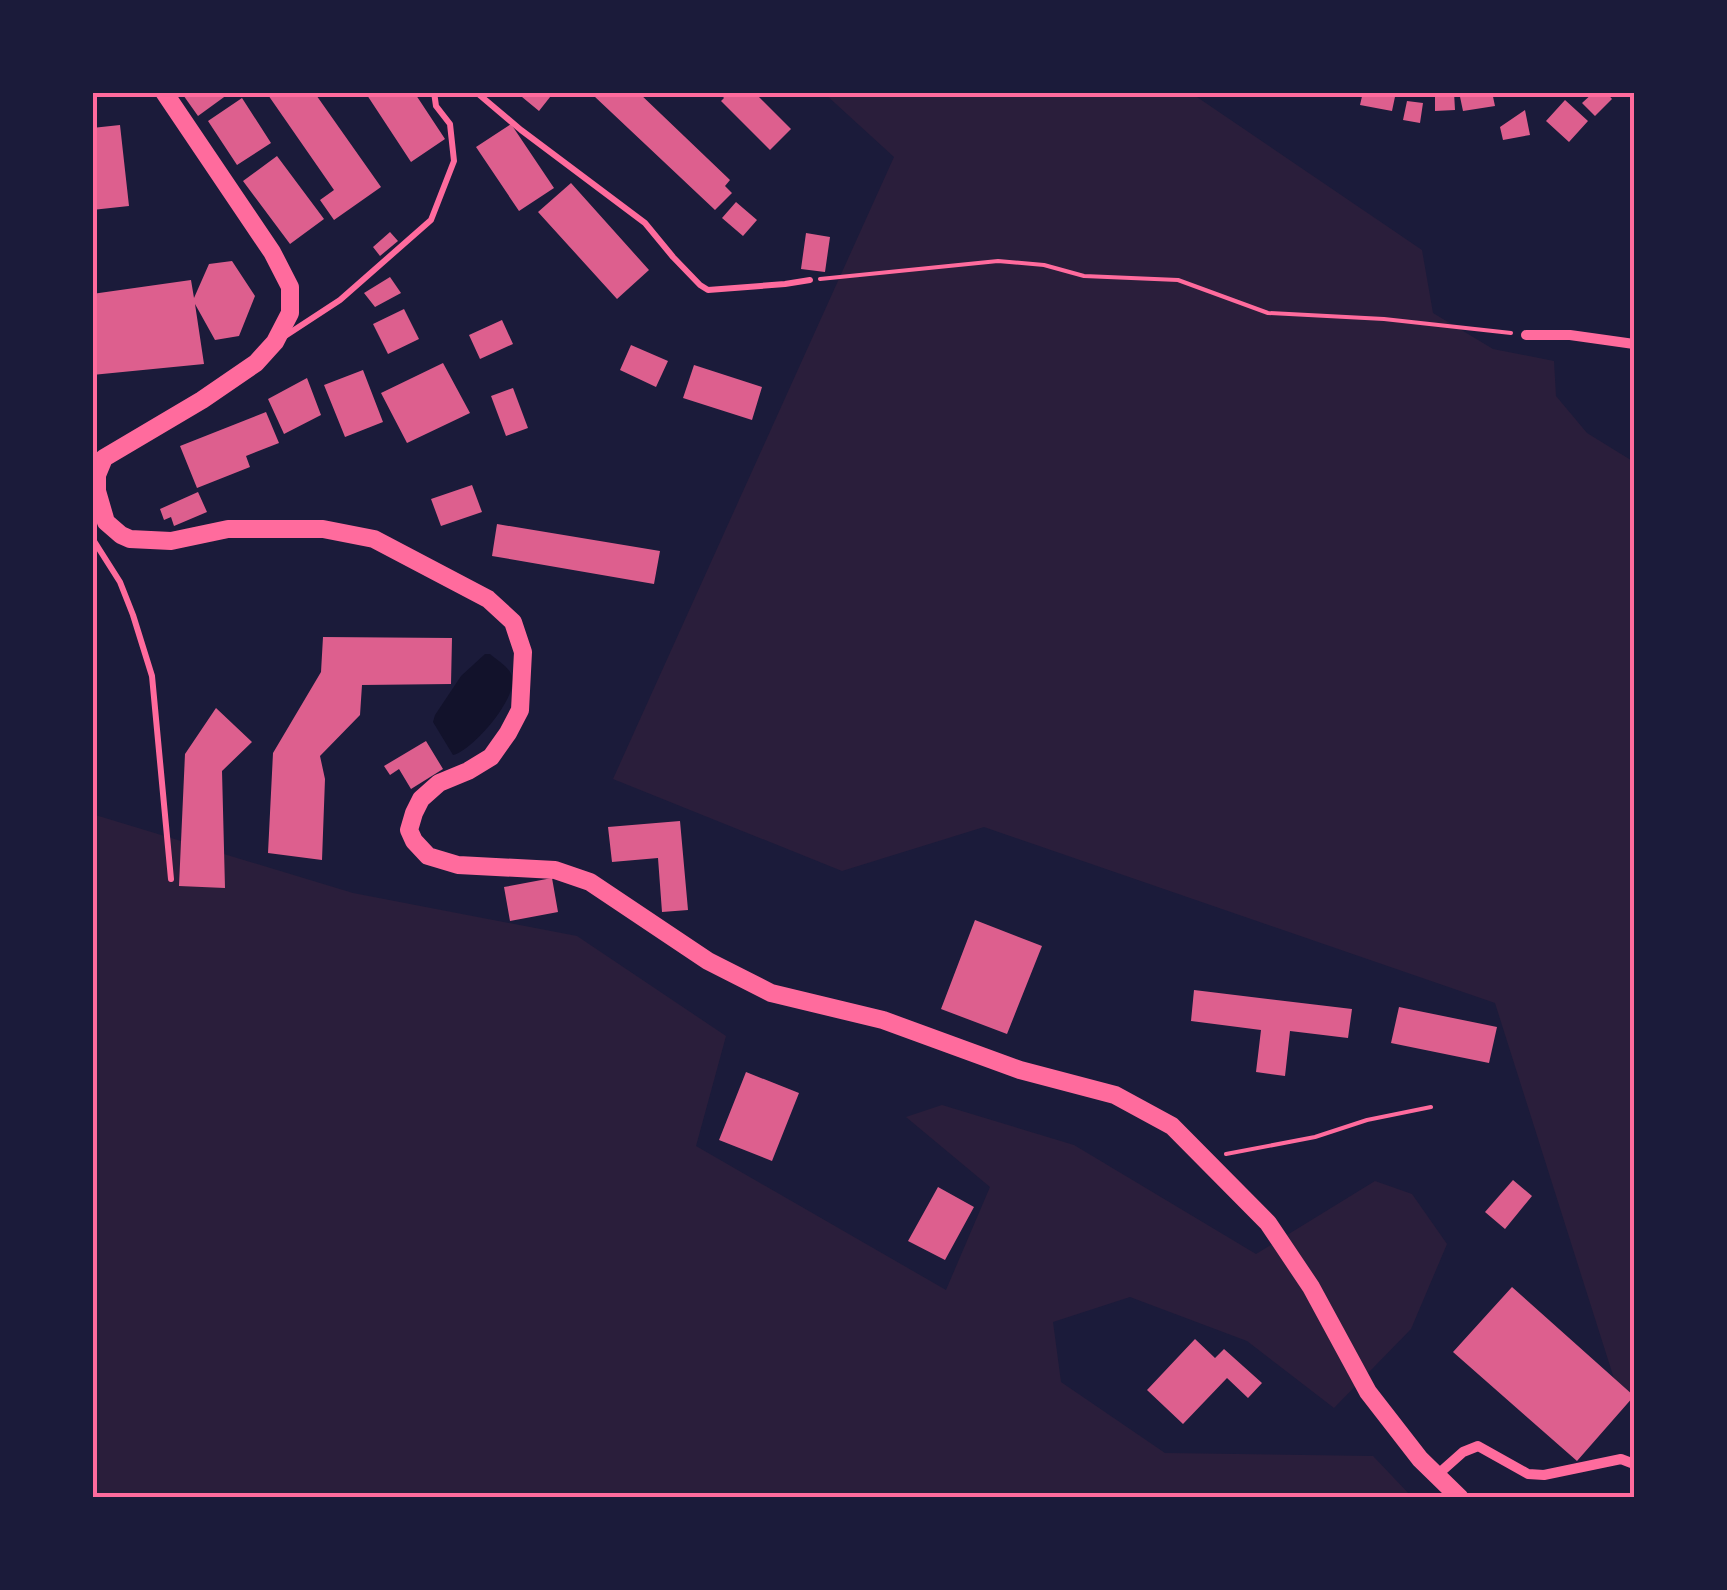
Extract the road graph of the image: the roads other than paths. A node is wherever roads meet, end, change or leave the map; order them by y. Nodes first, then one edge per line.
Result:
1 (164, 92) edge
2 (434, 92) edge
3 (476, 92) edge
4 (810, 280) road end
5 (1526, 335) road end
6 (275, 342) junction
7 (1634, 344) edge
8 (98, 456) edge
9 (112, 530) junction
10 (93, 541) edge
11 (171, 878) dead end
12 (1634, 1464) edge
13 (1436, 1476) junction
14 (1460, 1498) edge

1 - 6 street
2 - 6 lane
3 - 4 lane
5 - 7 street
6 - 8 street
8 - 9 street
9 - 10 lane
9 - 13 street
10 - 11 lane
12 - 13 street
13 - 14 street

